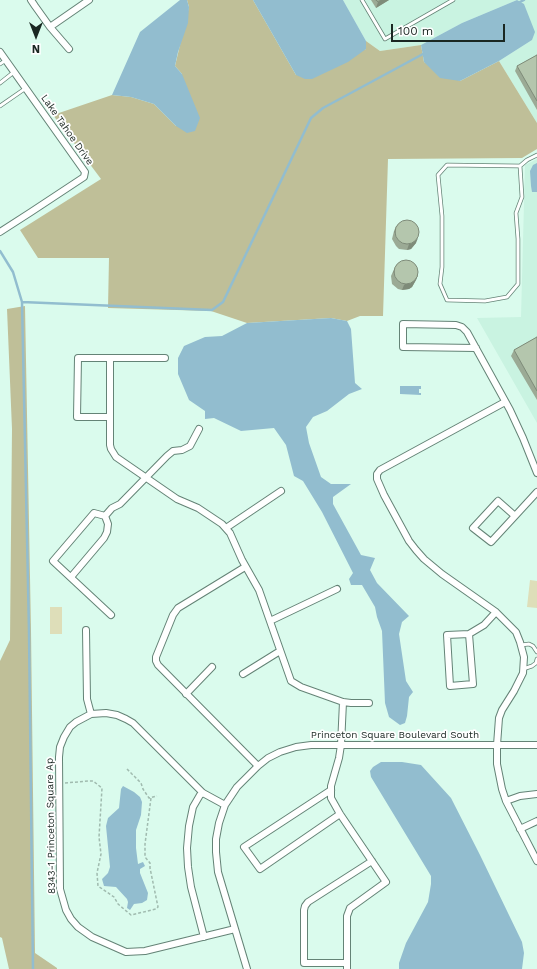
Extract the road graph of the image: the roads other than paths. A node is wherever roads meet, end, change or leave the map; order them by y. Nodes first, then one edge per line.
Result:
1 (31, 0) edge
2 (89, 0) edge
3 (362, 0) edge
4 (453, 0) edge
5 (50, 26) junction
6 (69, 49) dead end
7 (0, 52) edge
8 (3, 62) edge
9 (14, 72) junction
10 (0, 83) edge
11 (26, 88) junction
12 (0, 106) edge
13 (537, 155) edge
14 (520, 166) junction
15 (0, 232) edge
16 (476, 348) junction
17 (110, 358) junction
18 (165, 358) dead end
19 (505, 402) junction
20 (110, 417) junction
21 (199, 429) dead end
22 (537, 473) edge
23 (146, 478) junction
24 (281, 491) dead end
25 (537, 492) edge
26 (105, 516) junction
27 (515, 516) junction
28 (226, 528) junction
29 (245, 567) junction
30 (71, 577) junction
31 (337, 589) dead end
32 (496, 612) junction
33 (111, 615) dead end
34 (270, 621) junction
35 (86, 630) dead end
36 (469, 634) junction
37 (521, 645) junction
38 (280, 651) junction
39 (537, 652) edge
40 (537, 659) edge
41 (212, 666) dead end
42 (523, 669) junction
43 (243, 674) dead end
44 (186, 694) junction
45 (343, 702) junction
46 (369, 703) dead end
47 (91, 714) junction
48 (341, 745) junction
49 (497, 745) junction
50 (537, 745) edge
51 (258, 766) junction
52 (330, 790) junction
53 (203, 793) junction
54 (537, 794) edge
55 (506, 801) junction
56 (225, 805) junction
57 (340, 814) junction
58 (537, 821) edge
59 (520, 829) junction
60 (372, 861) junction
61 (537, 861) edge
62 (235, 929) junction
63 (204, 937) junction
64 (347, 966) edge
65 (247, 969) edge

1 - 5 street
2 - 5 street
3 - 4 lane
5 - 6 street
7 - 8 street, Lake Tahoe Drive
8 - 9 street, Lake Tahoe Drive
9 - 10 lane
9 - 11 street, Lake Tahoe Drive
11 - 12 lane
11 - 15 street, Lake Tahoe Drive
13 - 14 lane
14 - 14 lane
16 - 16 street
16 - 19 street
17 - 18 street
17 - 20 street
17 - 20 street
19 - 22 street
19 - 32 street
20 - 23 street
21 - 23 street
23 - 26 street
23 - 28 street
24 - 28 street
25 - 27 street
26 - 30 street
26 - 30 street
27 - 27 street
28 - 29 street
29 - 34 street
29 - 44 street
30 - 33 street
31 - 34 street
32 - 36 street
32 - 37 street
34 - 38 street
35 - 47 street
36 - 36 street
37 - 39 lane
37 - 42 street
38 - 43 street
38 - 45 street
40 - 42 lane
41 - 44 street
42 - 49 street
44 - 51 street
45 - 46 street
45 - 48 street
47 - 53 street
47 - 63 street, 8343-1 Princeton Square Ap
48 - 49 street, Princeton Square Boulevard South
48 - 51 street, Princeton Square Boulevard South
48 - 52 street
49 - 50 street, Princeton Square Boulevard South
49 - 55 street
51 - 56 street, Princeton Square Boulevard South
52 - 57 street
52 - 57 street
53 - 56 street
53 - 63 street
54 - 55 street
55 - 59 street
56 - 62 street, Princeton Square Boulevard South
57 - 60 street
58 - 59 street
59 - 61 street
60 - 64 street
60 - 64 street
62 - 63 street, 8343-1 Princeton Square Ap
62 - 65 street, Princeton Square Boulevard South

